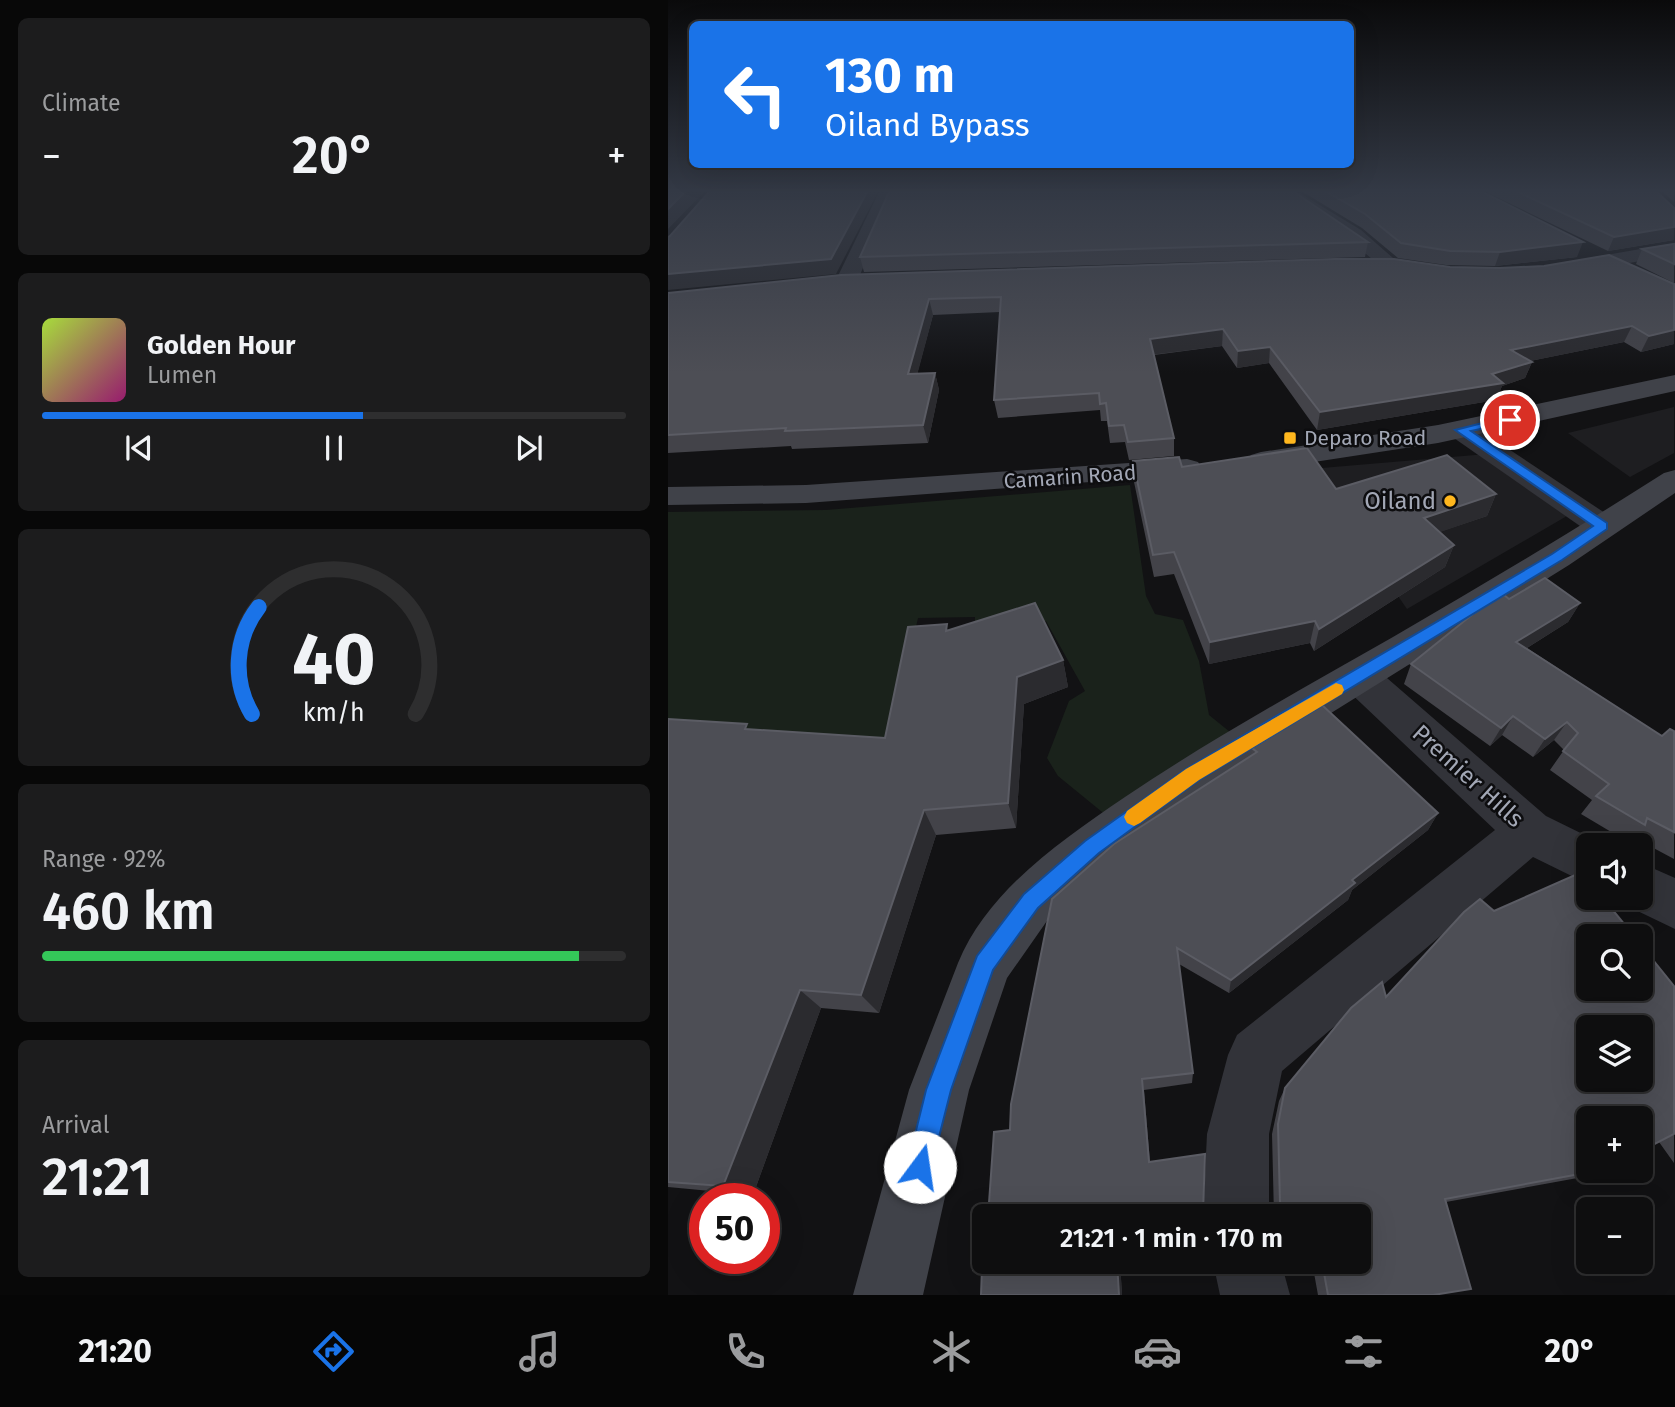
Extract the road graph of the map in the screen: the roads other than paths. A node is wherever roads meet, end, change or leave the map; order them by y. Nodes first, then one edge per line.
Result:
1 (855, 252) edge
2 (1379, 252) edge
3 (1589, 252) edge
4 (1655, 252) edge
5 (1607, 261) junction
6 (1356, 265) edge
7 (1552, 270) edge
8 (1639, 277) edge
9 (871, 281) edge
10 (1674, 383) edge
11 (1461, 430) junction
12 (1674, 479) edge
13 (668, 496) edge
14 (1602, 526) junction
15 (1358, 676) junction
16 (1529, 831) junction
17 (1576, 855) edge
18 (1653, 893) edge
19 (1674, 904) edge
20 (1236, 1204) edge
21 (1250, 1274) edge
22 (888, 1295) edge
23 (1255, 1295) edge

1 - 9 street
2 - 6 street
3 - 5 street
4 - 5 street
5 - 7 street
5 - 8 street
10 - 11 main road, Camarin Road
11 - 13 main road, Camarin Road
11 - 14 street
12 - 14 main road
14 - 15 main road
15 - 16 street, Premier Hills
15 - 22 main road
16 - 17 street, Premier Hills
16 - 20 street
18 - 19 street
21 - 23 street

